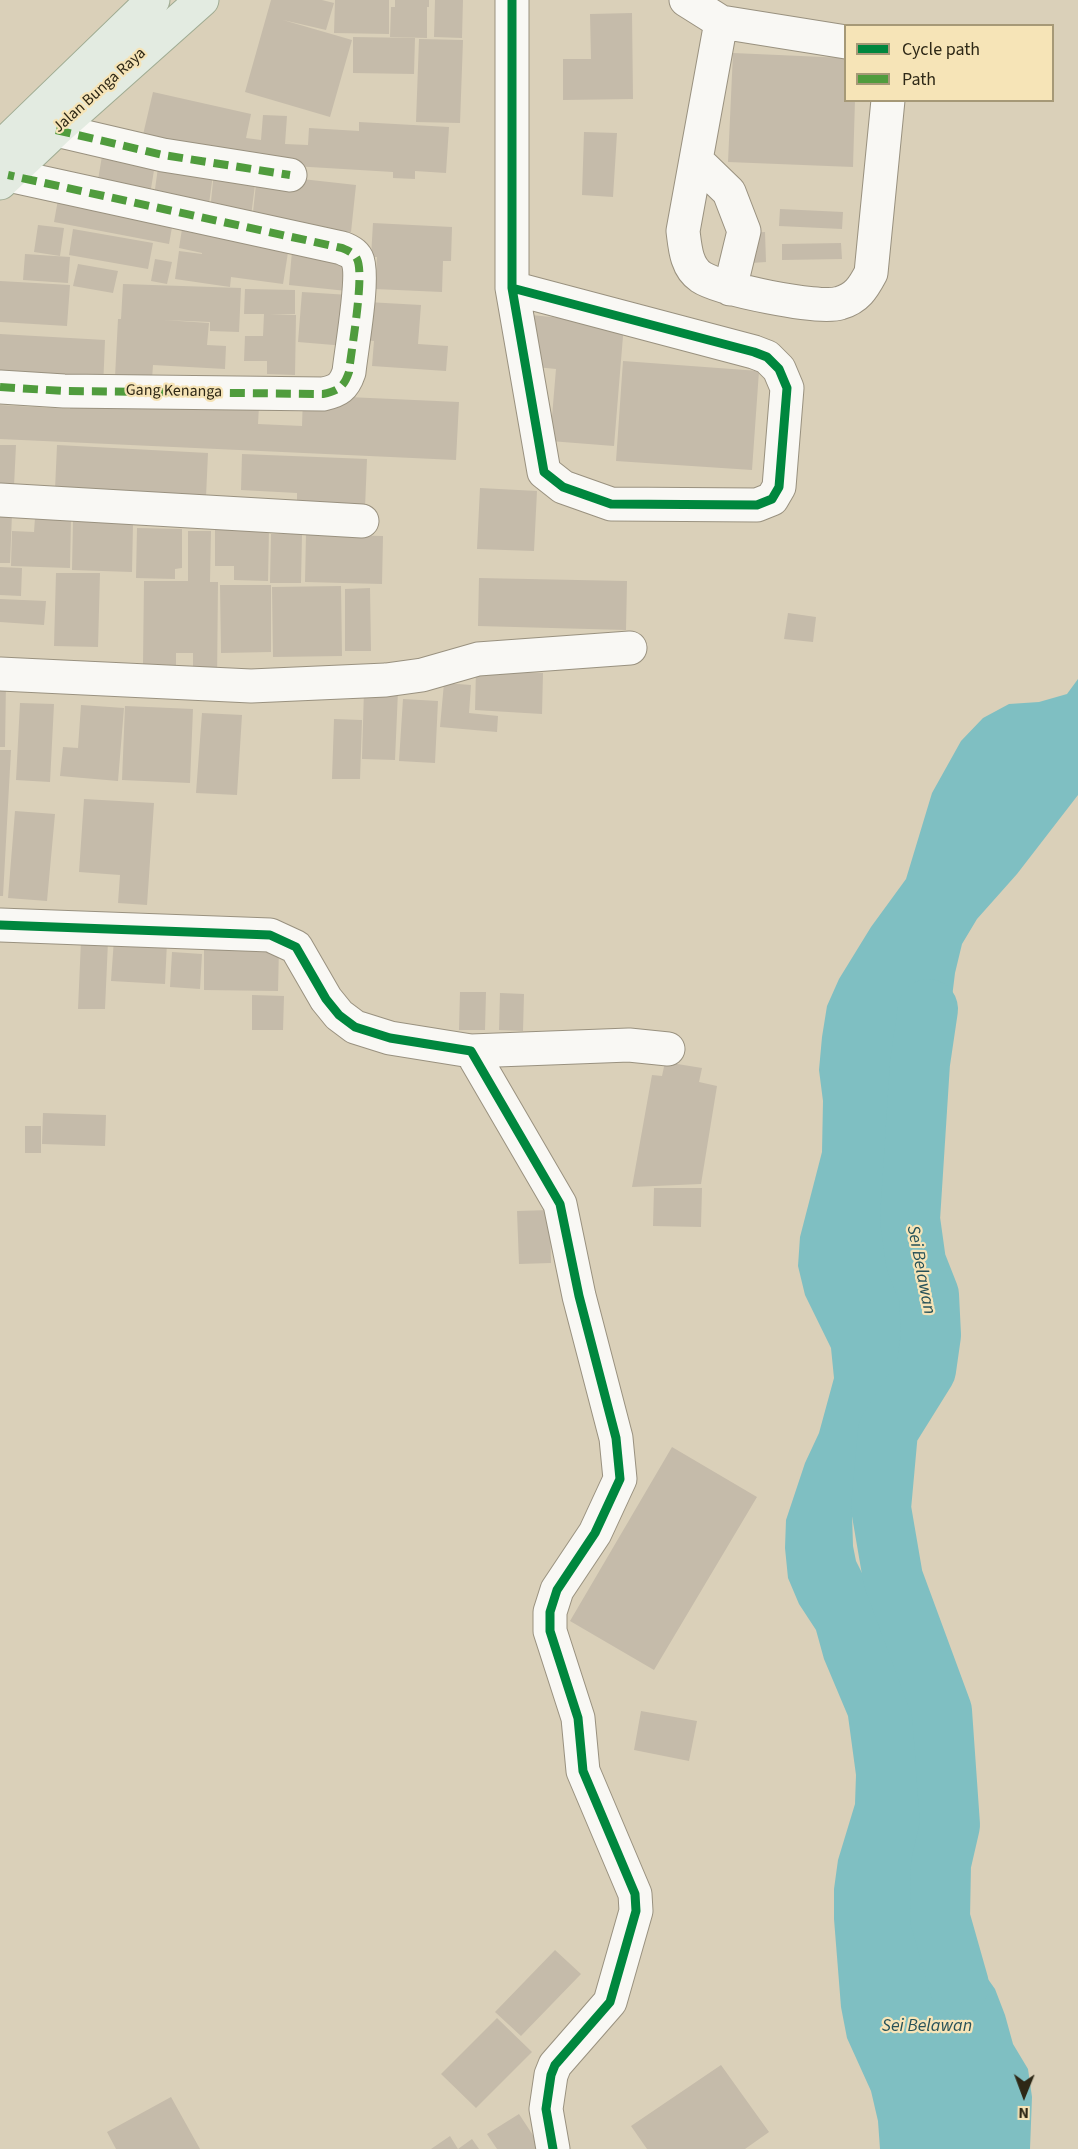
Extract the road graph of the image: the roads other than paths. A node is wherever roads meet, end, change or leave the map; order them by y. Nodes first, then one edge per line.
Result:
1 (153, 0) edge
2 (202, 0) edge
3 (512, 0) edge
4 (686, 0) edge
5 (721, 22) junction
6 (844, 42) edge
7 (888, 102) edge
8 (56, 130) junction
9 (697, 161) junction
10 (3, 169) edge
11 (290, 175) dead end
12 (512, 288) junction
13 (730, 289) junction
14 (0, 387) edge
15 (0, 500) edge
16 (362, 521) dead end
17 (630, 648) dead end
18 (0, 674) edge
19 (0, 925) edge
20 (668, 1049) dead end
21 (471, 1051) junction
22 (553, 2149) edge

1 - 10 main road, Jalan Bunga Raya
2 - 8 main road, Jalan Bunga Raya
3 - 12 street
4 - 5 street
5 - 6 street
5 - 9 street
7 - 13 street
8 - 10 main road, Jalan Bunga Raya
8 - 11 street
9 - 13 street
9 - 13 street
10 - 14 street, Gang Kenanga
12 - 12 street
15 - 16 street
17 - 18 street
19 - 21 street
20 - 21 street
21 - 22 street

